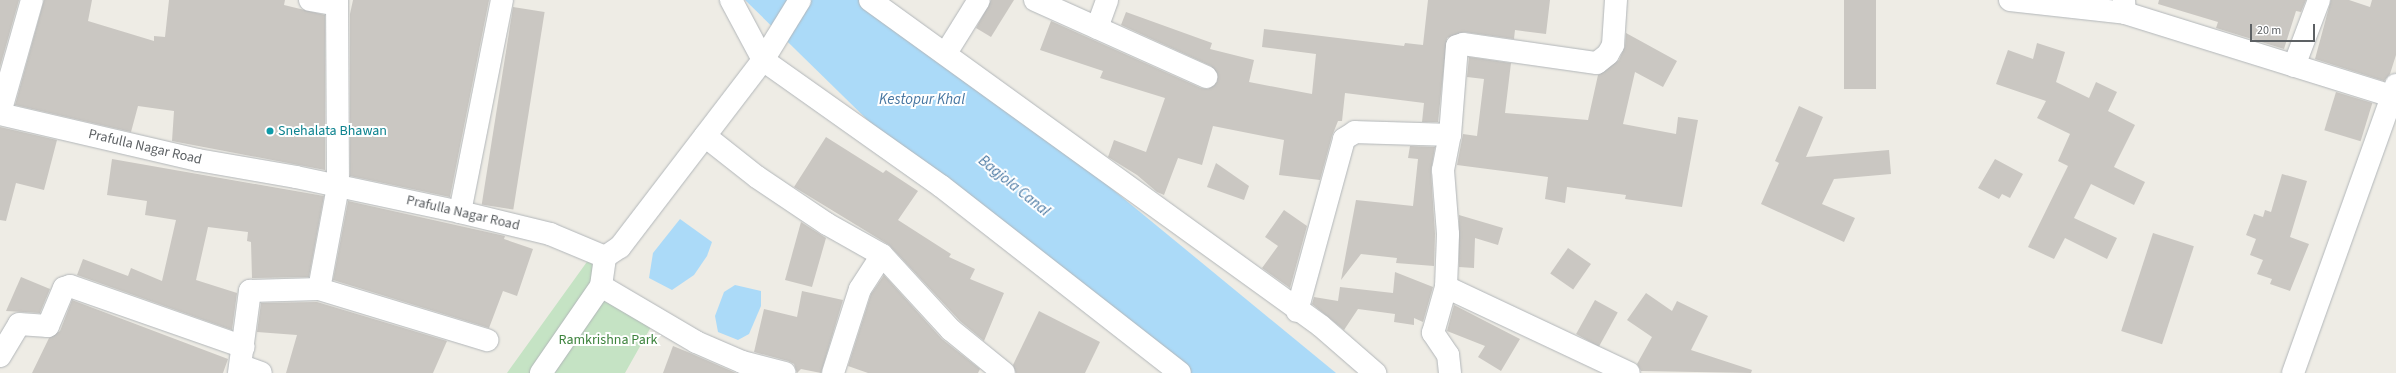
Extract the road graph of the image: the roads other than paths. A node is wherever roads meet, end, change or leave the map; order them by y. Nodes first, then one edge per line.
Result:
1 (32, 0) edge
2 (310, 0) edge
3 (502, 0) edge
4 (731, 0) edge
5 (800, 0) edge
6 (870, 0) edge
7 (979, 0) edge
8 (1035, 0) edge
9 (1107, 0) edge
10 (1616, 0) edge
11 (2010, 0) edge
12 (2319, 0) edge
13 (337, 3) edge
14 (2125, 7) edge
15 (1097, 28) junction
16 (946, 53) junction
17 (763, 60) junction
18 (2294, 66) junction
19 (1206, 77) dead end
20 (2394, 90) edge
21 (0, 113) edge
22 (1450, 135) junction
23 (704, 136) junction
24 (338, 186) junction
25 (460, 212) junction
26 (882, 255) junction
27 (605, 257) junction
28 (601, 286) junction
29 (1446, 287) junction
30 (319, 289) junction
31 (1297, 311) junction
32 (487, 340) dead end
33 (0, 356) edge
34 (246, 365) edge
35 (741, 367) edge
36 (994, 370) edge
37 (541, 373) edge
38 (785, 373) edge
39 (833, 373) edge
40 (1180, 373) edge
41 (1375, 373) edge
42 (1450, 373) edge
43 (1629, 373) edge
44 (2292, 373) edge

1 - 21 street
2 - 13 street
3 - 25 street
4 - 17 street
5 - 17 street
6 - 16 street
7 - 16 street
8 - 15 street
9 - 15 street
10 - 22 street
11 - 14 street
12 - 18 street
13 - 24 street
14 - 18 street
15 - 19 street
16 - 31 street
17 - 23 street
17 - 40 street
18 - 20 street
20 - 44 street
21 - 24 street, Prafulla Nagar Road
22 - 29 street
22 - 31 street
23 - 26 street
23 - 27 street
24 - 25 street, Prafulla Nagar Road
24 - 30 street
25 - 27 street, Prafulla Nagar Road
26 - 36 street
26 - 39 street
27 - 28 street
28 - 35 street
28 - 37 street
29 - 42 street
29 - 43 street
30 - 32 street
30 - 34 street
31 - 41 street
33 - 34 street
35 - 38 street

